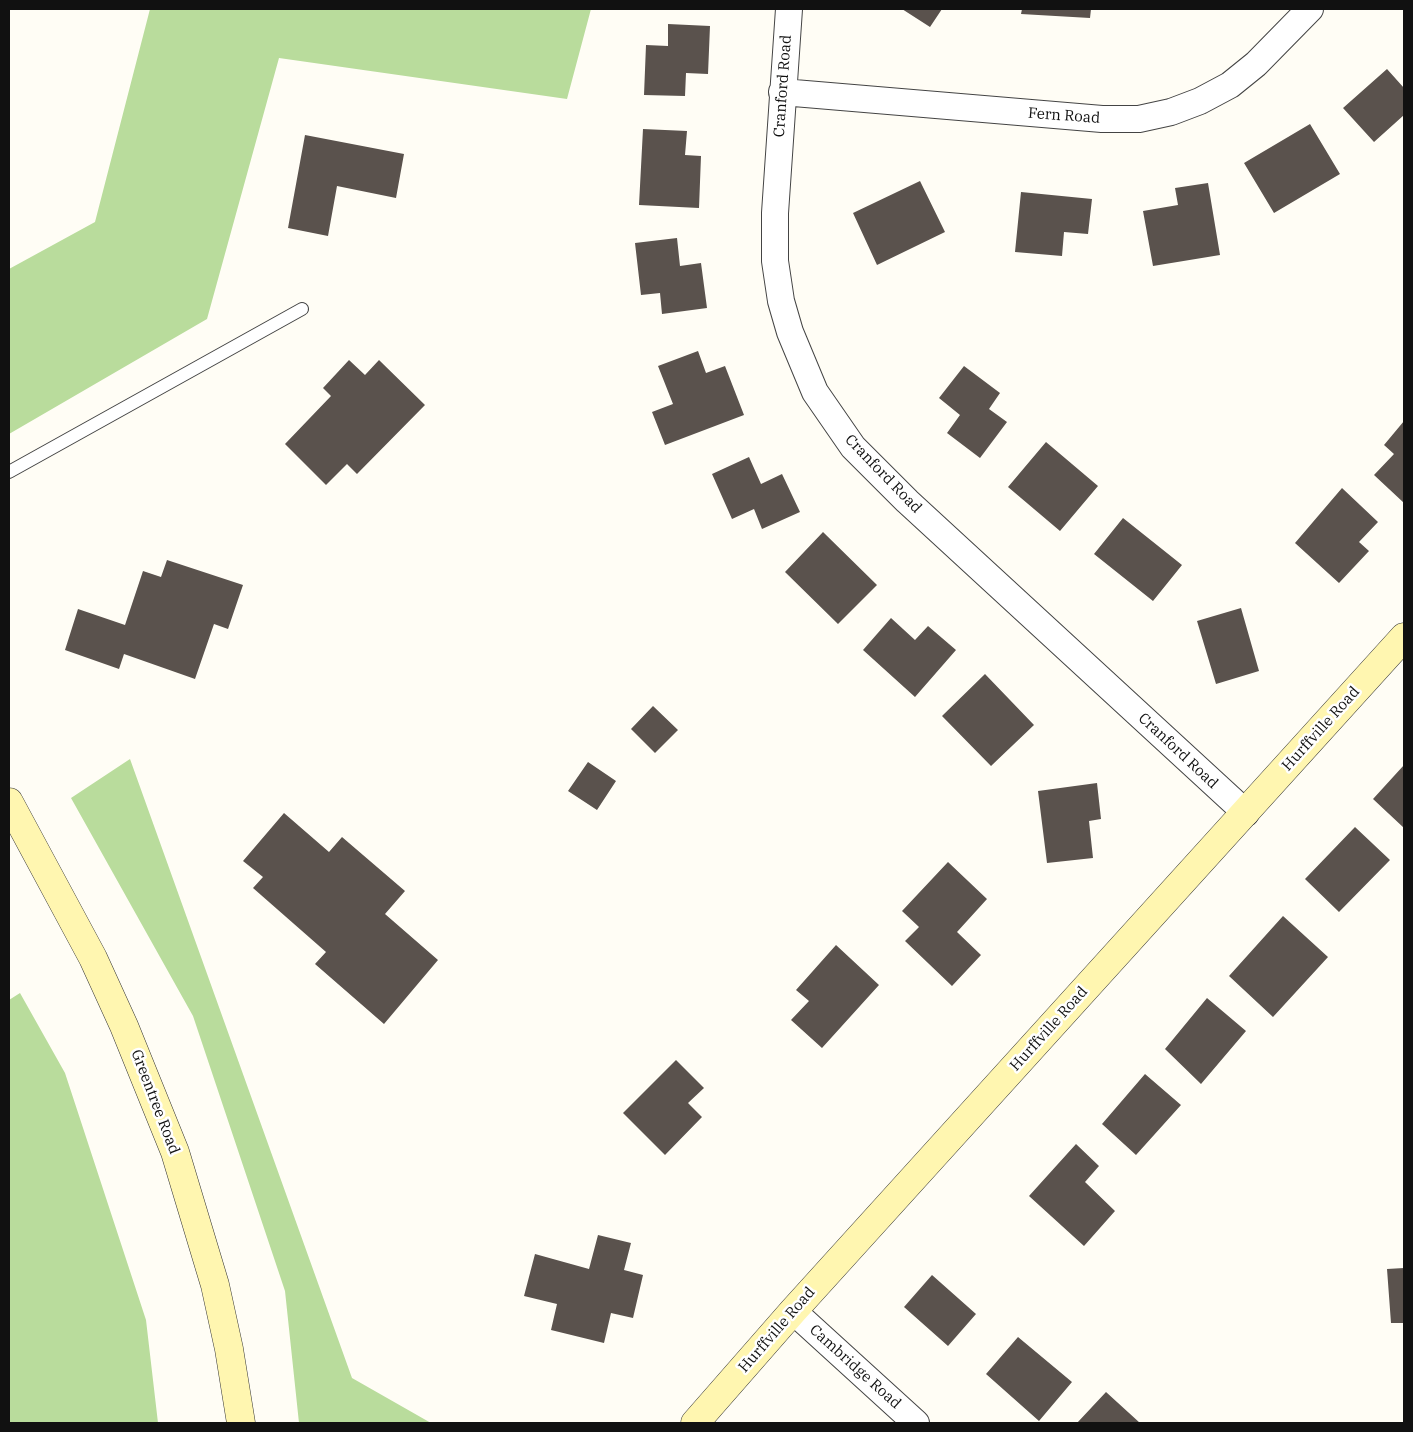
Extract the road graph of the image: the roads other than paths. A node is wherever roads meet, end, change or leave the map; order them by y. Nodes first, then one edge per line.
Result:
1 (789, 9) edge
2 (1310, 9) edge
3 (782, 92) junction
4 (302, 309) dead end
5 (9, 472) edge
6 (1404, 637) edge
7 (9, 802) edge
8 (1246, 813) junction
9 (793, 1311) junction
10 (241, 1423) edge
11 (695, 1423) edge
12 (916, 1423) edge

1 - 3 street, Cranford Road
2 - 3 street, Fern Road
3 - 8 street, Cranford Road
4 - 5 lane
6 - 8 street, Hurffville Road
7 - 10 street, Greentree Road
8 - 9 street, Hurffville Road
9 - 11 street, Hurffville Road
9 - 12 street, Cambridge Road

